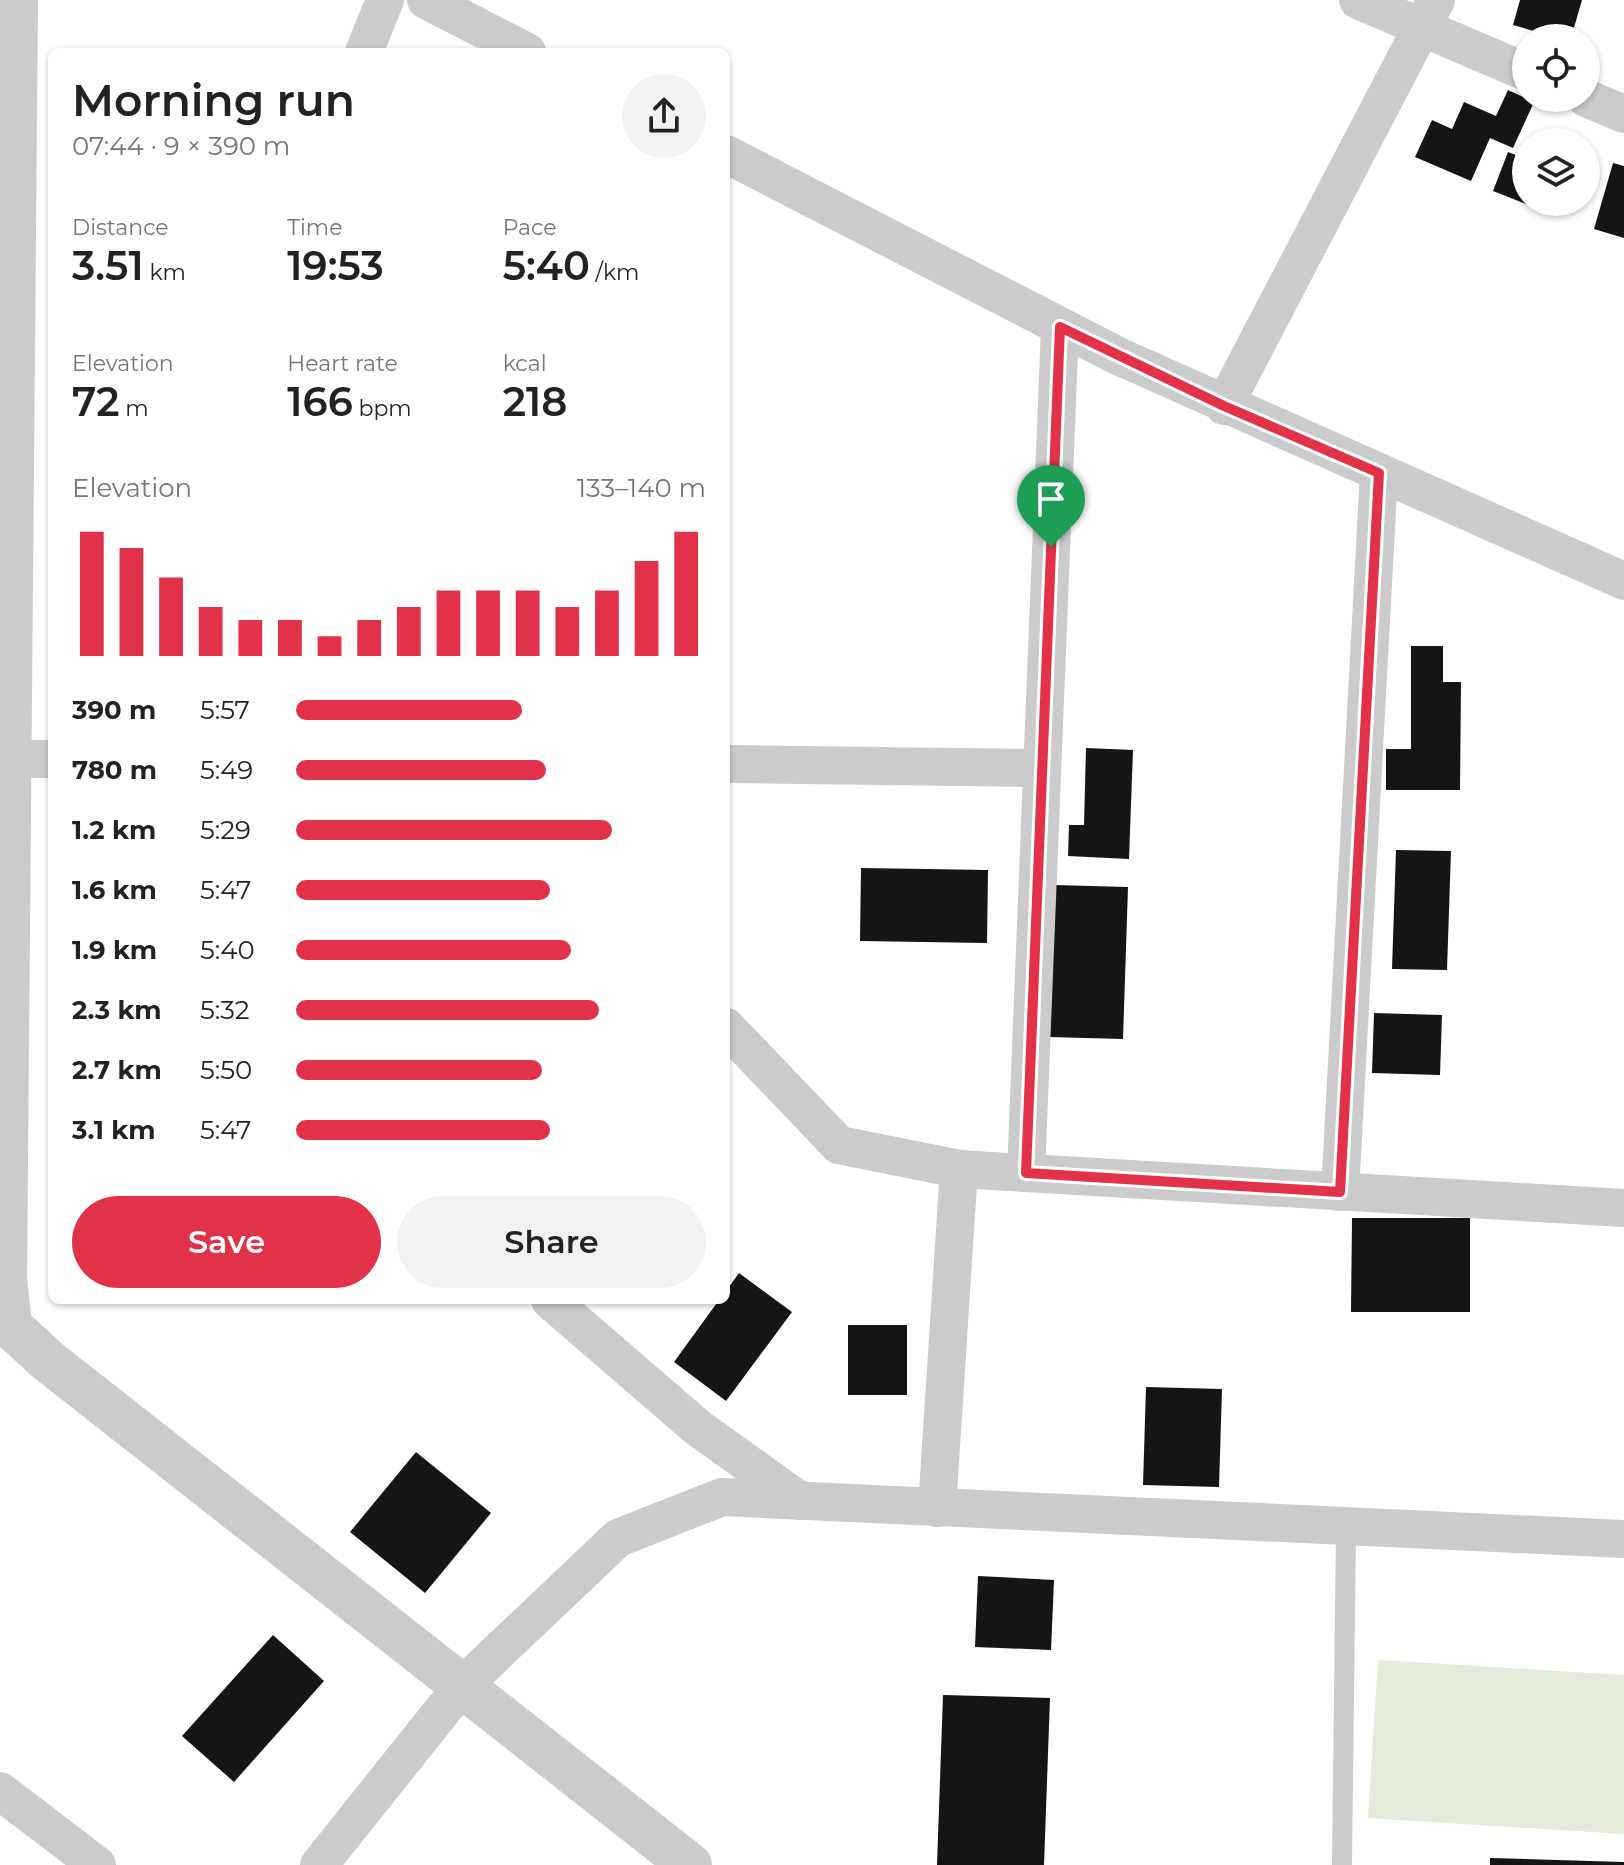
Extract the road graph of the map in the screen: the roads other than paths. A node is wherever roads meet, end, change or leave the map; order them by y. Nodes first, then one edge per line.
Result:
1 (16, 0) edge
2 (385, 0) edge
3 (426, 0) edge
4 (1358, 0) edge
5 (1429, 13) edge
6 (366, 48) edge
7 (519, 48) edge
8 (1512, 63) edge
9 (1600, 104) edge
10 (1624, 114) edge
11 (730, 156) edge
12 (7, 282) edge
13 (1060, 327) junction
14 (1224, 406) junction
15 (1379, 473) junction
16 (1624, 581) edge
17 (31, 759) edge
18 (730, 764) edge
19 (1042, 768) junction
20 (730, 1031) edge
21 (959, 1169) junction
22 (1026, 1173) junction
23 (1340, 1192) junction
24 (1624, 1208) edge
25 (555, 1304) edge
26 (5, 1332) edge
27 (800, 1501) junction
28 (937, 1508) junction
29 (1346, 1526) junction
30 (1624, 1539) edge
31 (462, 1686) junction
32 (0, 1791) edge
33 (97, 1865) edge
34 (319, 1865) edge
35 (690, 1865) edge
36 (1342, 1865) edge

1 - 12 street
2 - 6 street
3 - 7 street
4 - 5 street
5 - 8 street
5 - 14 street
9 - 10 street
11 - 13 street
12 - 17 street
13 - 14 street
13 - 19 street
14 - 15 street
15 - 16 street
15 - 23 street
17 - 26 street
18 - 19 street
19 - 22 street
20 - 21 street
21 - 22 street
21 - 28 street
22 - 23 street
23 - 24 street
25 - 27 street
26 - 31 street
27 - 28 street
27 - 31 street
28 - 29 street
29 - 30 street
29 - 36 lane
31 - 34 street
31 - 35 street
32 - 33 street

